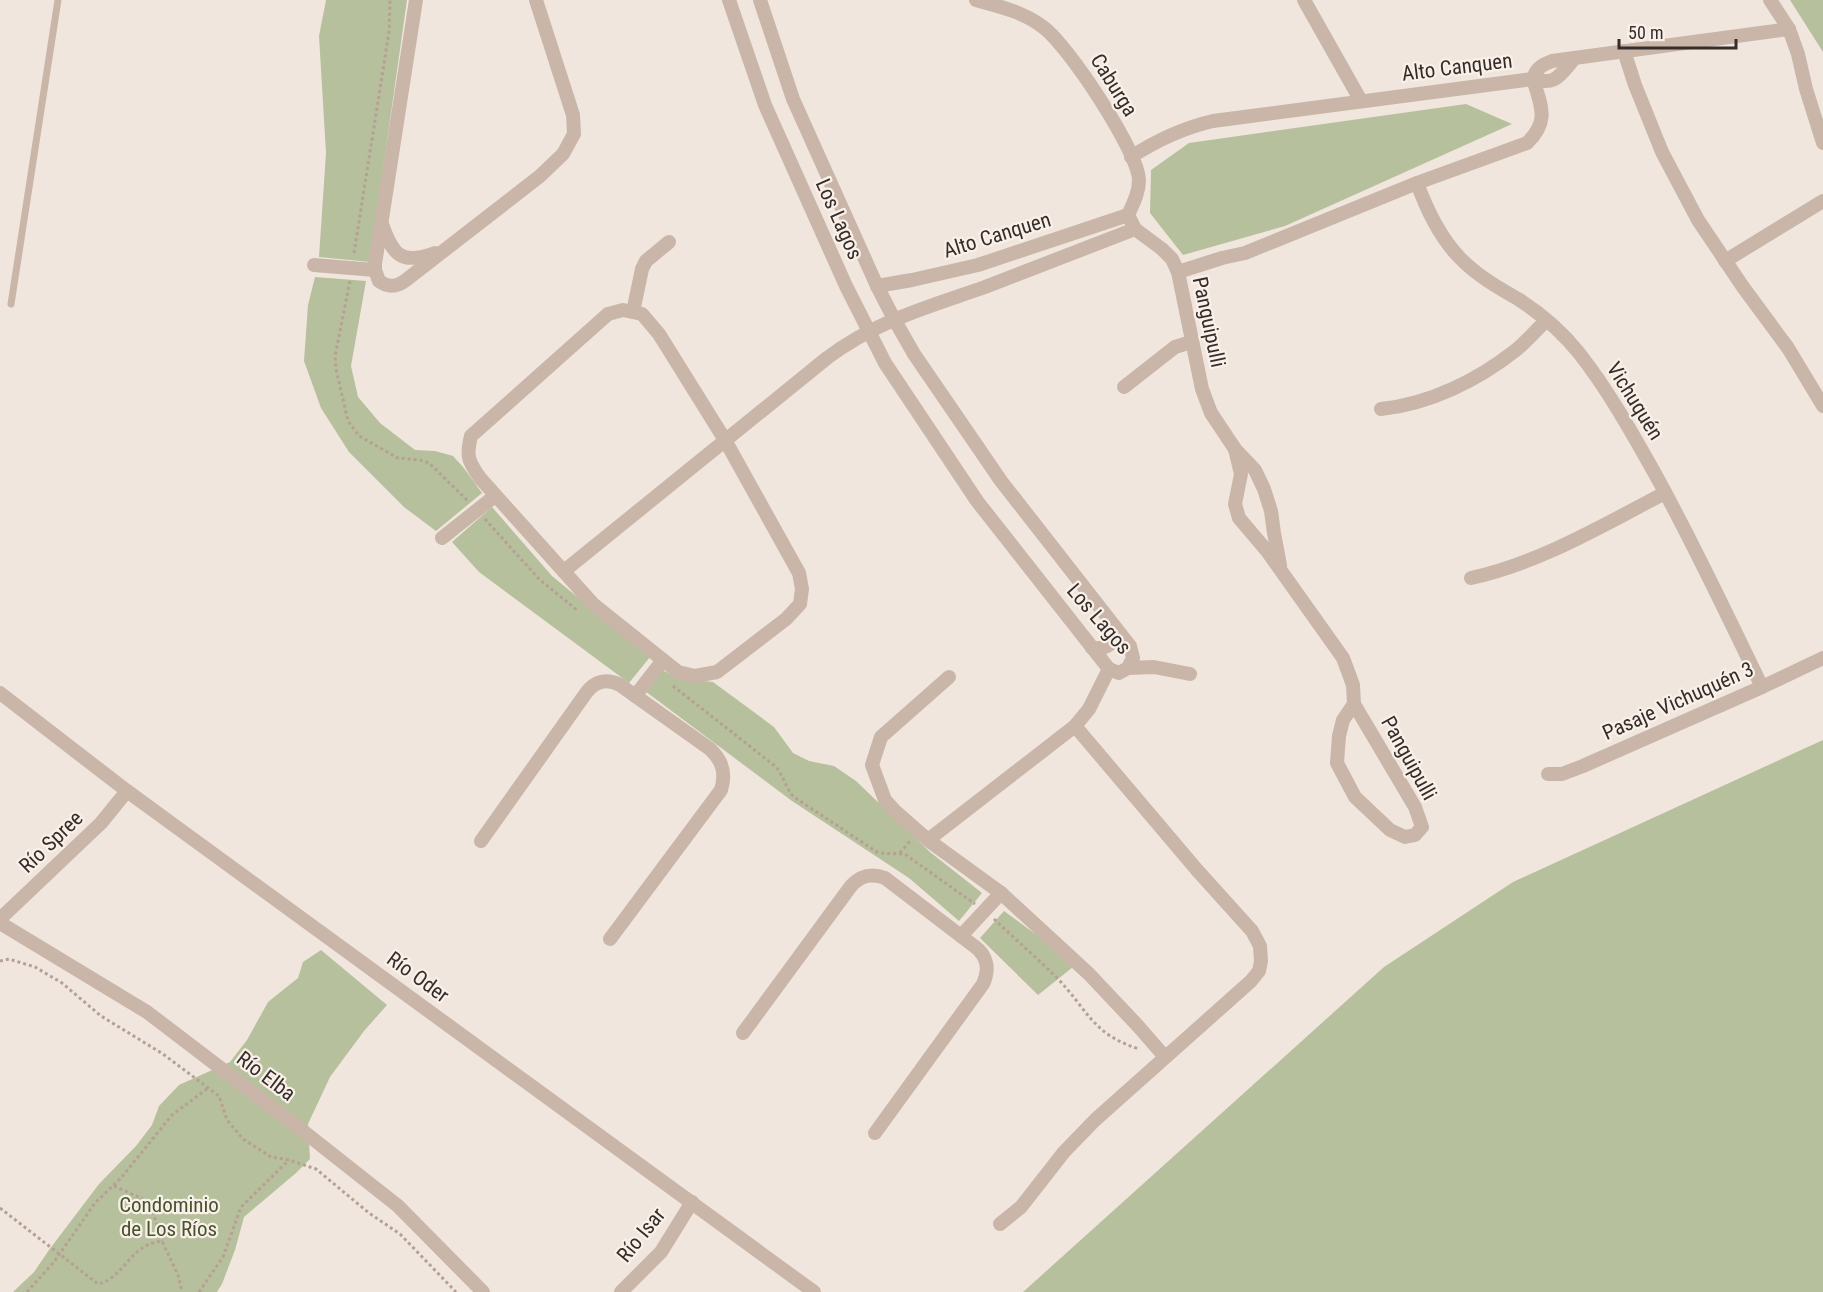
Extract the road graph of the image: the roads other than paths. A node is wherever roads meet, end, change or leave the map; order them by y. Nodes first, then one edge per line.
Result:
1 (58, 0) edge
2 (416, 0) edge
3 (536, 0) edge
4 (729, 0) edge
5 (760, 0) edge
6 (976, 0) edge
7 (1304, 0) edge
8 (1770, 0) edge
9 (1000, 4) edge
10 (1789, 29) junction
11 (1624, 51) junction
12 (1533, 79) junction
13 (1361, 101) junction
14 (1823, 143) edge
15 (1131, 157) junction
16 (1417, 183) junction
17 (1823, 201) edge
18 (1128, 215) junction
19 (381, 220) junction
20 (1135, 229) junction
21 (669, 242) dead end
22 (446, 249) junction
23 (400, 256) junction
24 (1725, 261) junction
25 (314, 265) dead end
26 (978, 265) junction
27 (375, 267) junction
28 (1178, 273) junction
29 (406, 280) junction
30 (877, 286) junction
31 (987, 286) junction
32 (11, 304) dead end
33 (633, 312) junction
34 (894, 319) junction
35 (1546, 321) junction
36 (869, 330) junction
37 (1191, 342) junction
38 (1124, 387) dead end
39 (1823, 406) edge
40 (1381, 409) dead end
41 (725, 440) junction
42 (1235, 450) junction
43 (1665, 493) junction
44 (495, 496) junction
45 (442, 538) dead end
46 (564, 571) junction
47 (1282, 572) junction
48 (1471, 578) dead end
49 (1115, 628) junction
50 (1092, 648) junction
51 (1823, 658) edge
52 (663, 660) junction
53 (1128, 668) junction
54 (1109, 669) junction
55 (1190, 674) dead end
56 (949, 677) dead end
57 (1762, 687) junction
58 (0, 693) edge
59 (635, 696) junction
60 (1354, 704) junction
61 (1075, 726) junction
62 (1548, 774) dead end
63 (127, 791) junction
64 (928, 840) junction
65 (481, 841) dead end
66 (1001, 893) junction
67 (0, 919) edge
68 (0, 923) edge
69 (961, 936) junction
70 (610, 939) dead end
71 (743, 1033) dead end
72 (1165, 1058) junction
73 (875, 1133) dead end
74 (692, 1202) junction
75 (1000, 1224) dead end
76 (483, 1292) edge
77 (621, 1292) edge
78 (814, 1292) edge

1 - 32 lane
2 - 19 street
3 - 22 street
4 - 36 street, Los Lagos
5 - 30 street, Los Lagos
6 - 9 street, Caburga
7 - 13 street
8 - 10 street
9 - 15 street, Caburga
10 - 11 street
10 - 14 street
11 - 12 street
11 - 24 street
12 - 13 street, Alto Canquen
12 - 16 street, Alto Canquen
13 - 15 street, Alto Canquen
15 - 18 street, Caburga
16 - 28 street, Alto Canquen
16 - 35 street, Vichuquén
17 - 24 street
18 - 20 street, Panguipulli
18 - 26 street, Alto Canquen
19 - 23 street
19 - 27 street
20 - 28 street, Panguipulli
20 - 31 street, Alto Canquen
21 - 33 street
22 - 23 street
22 - 29 street
23 - 27 street
23 - 29 street
24 - 39 street
25 - 27 street
26 - 30 street, Alto Canquen
26 - 31 street
27 - 29 street
28 - 37 street, Panguipulli
30 - 34 street, Los Lagos
31 - 34 street, Alto Canquen
33 - 41 street
33 - 44 street
34 - 36 street, Alto Canquen
34 - 49 street, Los Lagos
35 - 40 street
35 - 43 street, Vichuquén
36 - 41 street, Alto Canquen
36 - 50 street, Los Lagos
37 - 38 street
37 - 42 street, Panguipulli
41 - 46 street, Alto Canquen
41 - 52 street
42 - 47 street, Panguipulli
42 - 47 street, Panguipulli
43 - 48 street
43 - 57 street, Vichuquén
44 - 45 street
44 - 46 street
46 - 52 street
47 - 60 street, Panguipulli
49 - 50 street
49 - 53 street, Los Lagos
50 - 54 street, Los Lagos
51 - 57 street, Pasaje Vichuquén 3
52 - 59 street
53 - 54 street, Los Lagos
53 - 55 street
54 - 61 street
56 - 64 street
57 - 62 street, Pasaje Vichuquén 3
58 - 63 street, Río Oder
59 - 65 street
59 - 70 street
60 - 60 street, Panguipulli
61 - 64 street
61 - 72 street
63 - 67 street, Río Spree
63 - 74 street, Río Oder
64 - 66 street
66 - 69 street
66 - 72 street
68 - 76 street, Río Elba
69 - 71 street
69 - 73 street
72 - 75 street
74 - 77 street, Río Isar
74 - 78 street, Río Oder

